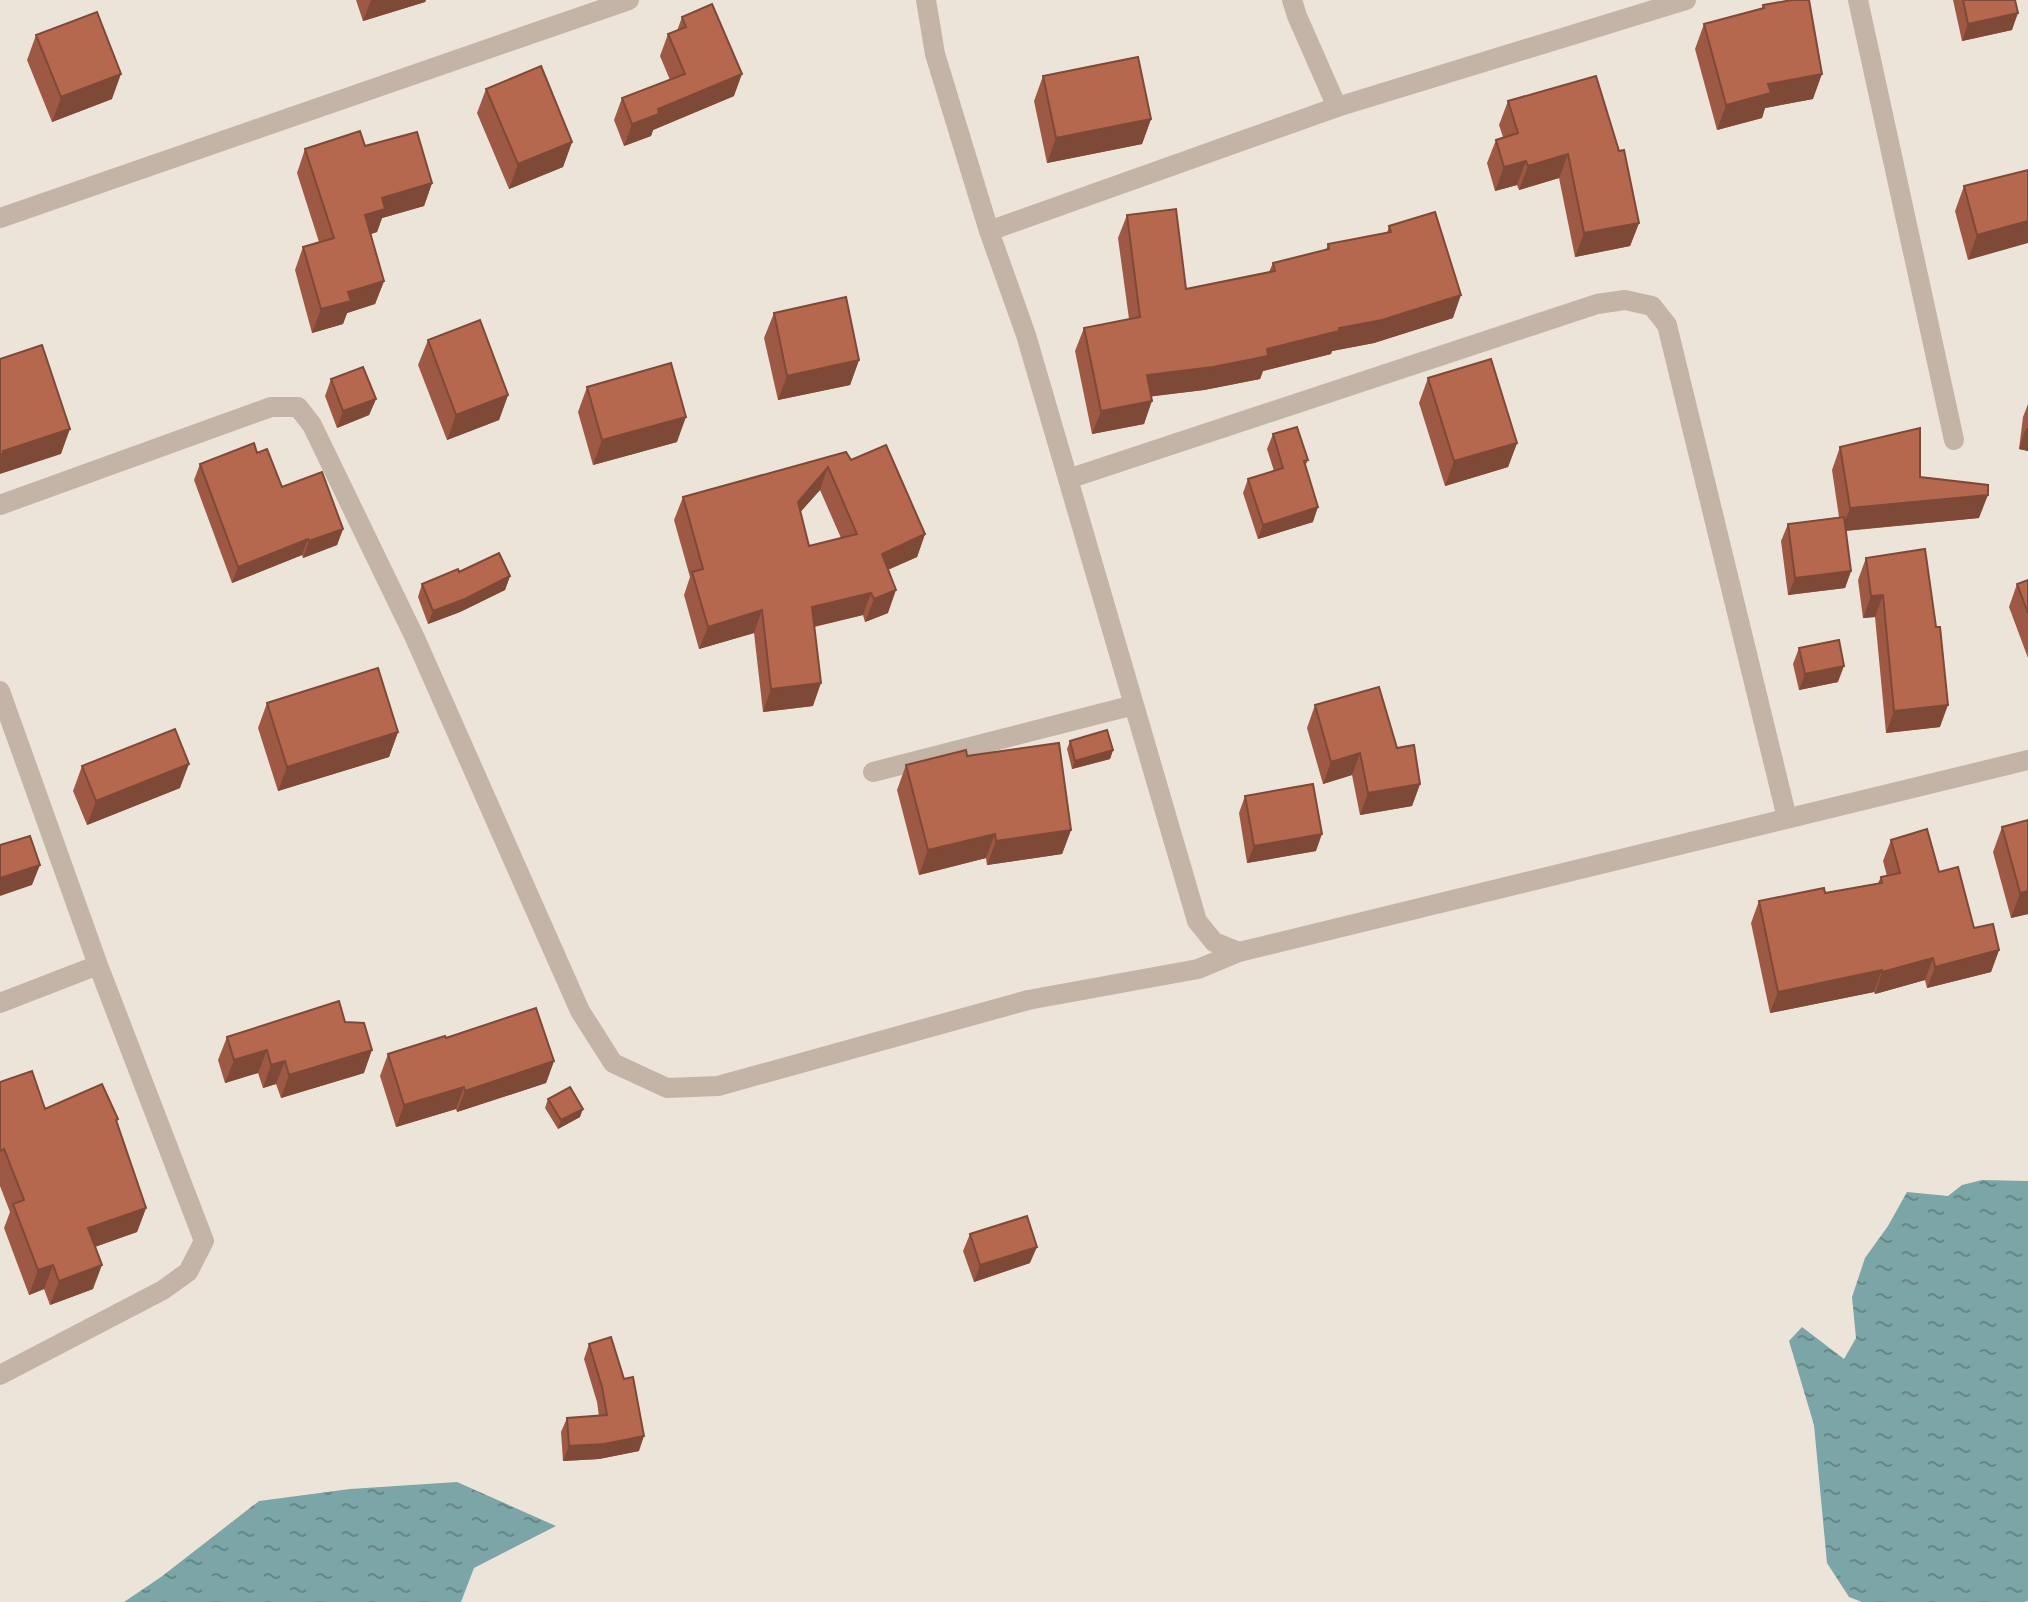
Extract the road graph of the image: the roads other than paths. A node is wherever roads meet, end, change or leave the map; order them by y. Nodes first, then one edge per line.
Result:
1 (629, 0) edge
2 (926, 0) edge
3 (1292, 0) edge
4 (1686, 0) edge
5 (1858, 0) edge
6 (1337, 107) junction
7 (0, 218) edge
8 (989, 231) junction
9 (1954, 440) dead end
10 (1068, 479) junction
11 (0, 505) edge
12 (0, 691) edge
13 (1134, 705) junction
14 (2028, 760) edge
15 (873, 772) dead end
16 (1787, 818) junction
17 (1239, 952) junction
18 (98, 965) junction
19 (0, 1003) edge
20 (0, 1375) edge

1 - 7 street
2 - 8 street
3 - 6 street
4 - 6 street
5 - 9 street
6 - 8 street
8 - 10 street
10 - 13 street
10 - 16 street
11 - 17 street
12 - 18 street
13 - 15 street
13 - 17 street
14 - 16 street
16 - 17 street
18 - 19 street
18 - 20 street

